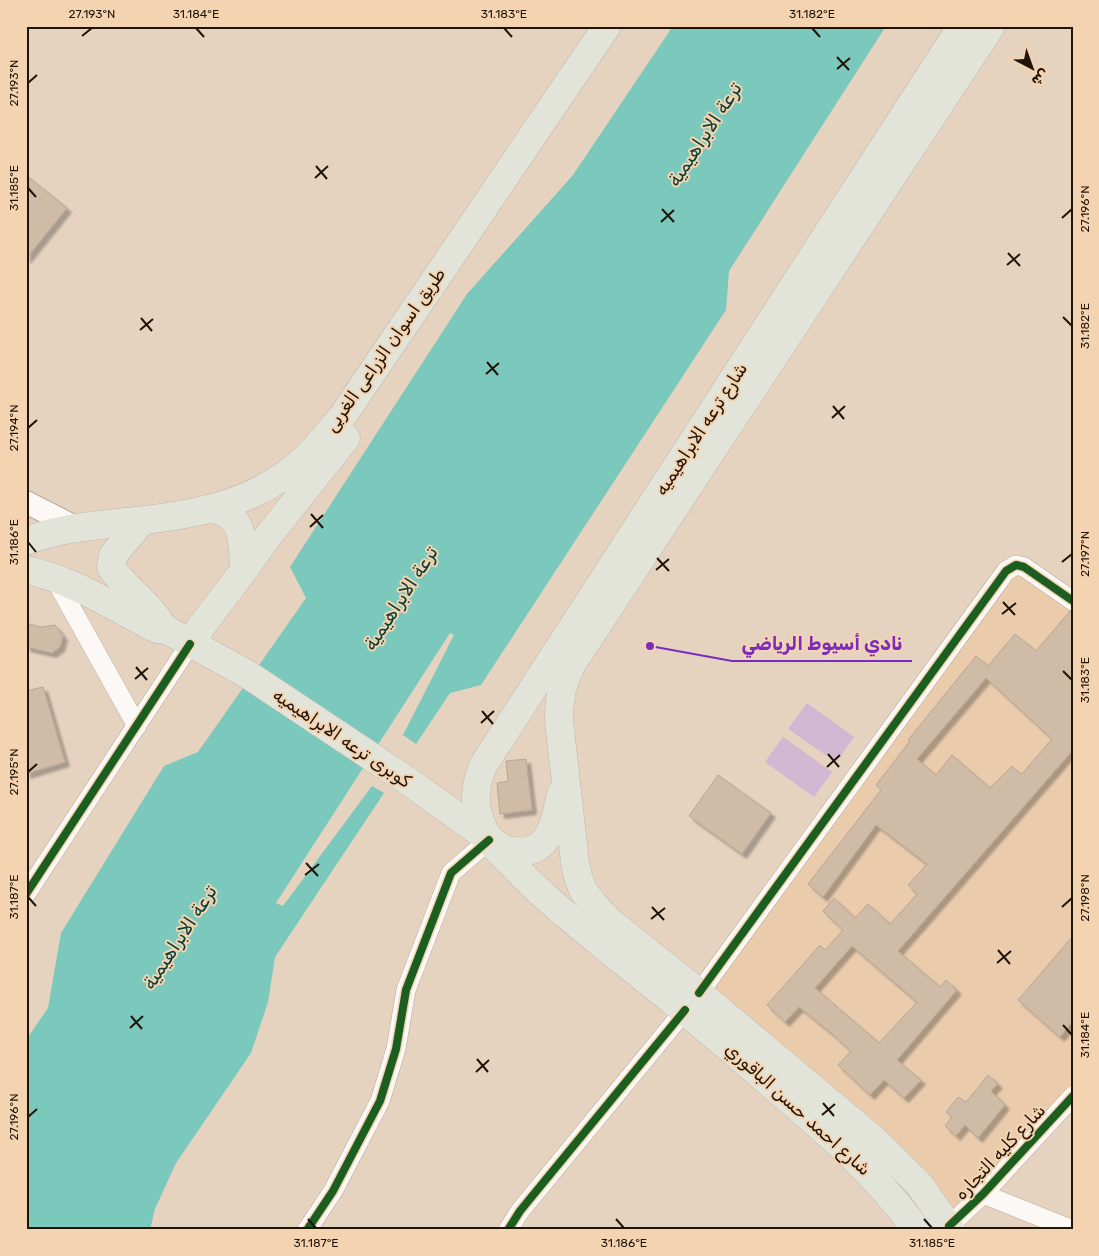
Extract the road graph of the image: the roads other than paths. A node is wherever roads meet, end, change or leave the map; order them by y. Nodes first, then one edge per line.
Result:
1 (607, 26) edge
2 (622, 26) edge
3 (962, 26) edge
4 (991, 26) edge
5 (695, 457) junction
6 (27, 504) edge
7 (214, 509) junction
8 (142, 521) junction
9 (70, 529) junction
10 (26, 541) edge
11 (244, 570) junction
12 (35, 572) edge
13 (1073, 601) edge
14 (165, 629) junction
15 (190, 644) junction
16 (136, 726) junction
17 (564, 773) junction
18 (489, 840) junction
19 (26, 894) edge
20 (692, 1002) junction
21 (1073, 1096) edge
22 (918, 1184) junction
23 (983, 1194) junction
24 (897, 1202) junction
25 (950, 1228) edge
26 (307, 1230) edge
27 (508, 1230) edge
28 (917, 1230) edge
29 (1073, 1230) edge

1 - 7 main road, طريق اسوان الزراعى الغربى
2 - 11 main road, طريق اسوان الزراعى الغربى
3 - 5 main road, شارع ترعه الابراهيميه
4 - 5 main road, شارع ترعه الابراهيميه
5 - 17 main road, شارع ترعه الابراهيميه
5 - 18 main road, شارع ترعه الابراهيميه
6 - 9 street
7 - 8 main road, طريق اسوان الزراعى الغربى
7 - 11 main road
8 - 9 main road, طريق اسوان الزراعى الغربى
8 - 14 main road
9 - 10 main road, طريق اسوان الزراعى الغربى
11 - 15 main road, طريق اسوان الزراعى الغربى
12 - 14 main road
12 - 16 street
13 - 20 street
14 - 15 main road
15 - 16 street
15 - 18 main road, كوبرى ترعه الابراهيميه
16 - 19 street
17 - 18 main road
17 - 20 main road, شارع احمد حسن الباقوري
18 - 20 main road, شارع احمد حسن الباقوري
18 - 26 street
20 - 22 main road, شارع احمد حسن الباقوري
20 - 24 main road, شارع احمد حسن الباقوري
20 - 27 street
21 - 23 street, شارع كليه التجاره
22 - 24 main road
22 - 25 main road, شارع احمد حسن الباقوري
23 - 25 street, شارع كليه التجاره
23 - 29 street
24 - 28 main road, شارع احمد حسن الباقوري

